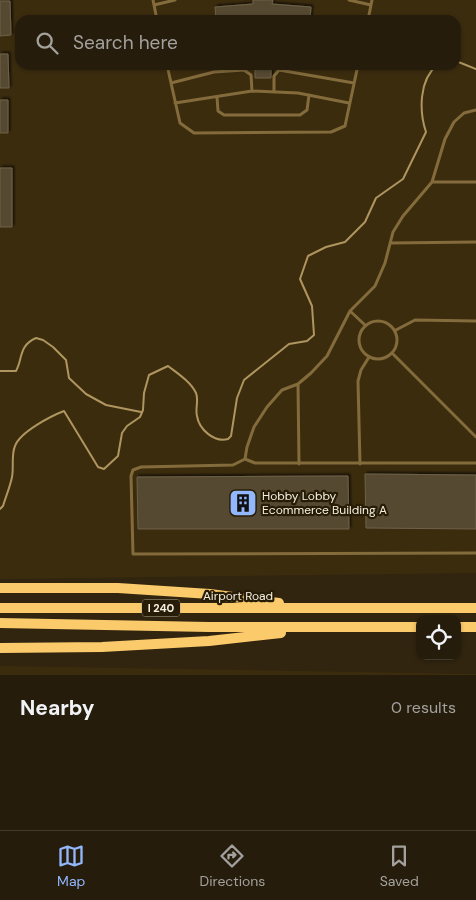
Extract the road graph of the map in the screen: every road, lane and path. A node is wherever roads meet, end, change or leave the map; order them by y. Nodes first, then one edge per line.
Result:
1 (153, 0) edge
2 (175, 0) edge
3 (349, 0) edge
4 (372, 0) edge
5 (154, 5) junction
6 (371, 5) junction
7 (156, 15) edge
8 (369, 15) edge
9 (168, 70) edge
10 (357, 70) edge
11 (354, 82) junction
12 (171, 83) junction
13 (252, 91) junction
14 (274, 92) junction
15 (309, 95) junction
16 (216, 97) junction
17 (175, 103) junction
18 (349, 103) junction
19 (476, 110) edge
20 (432, 182) junction
21 (476, 182) edge
22 (476, 242) edge
23 (390, 243) junction
24 (350, 311) junction
25 (476, 321) edge
26 (365, 325) junction
27 (396, 330) junction
28 (392, 353) junction
29 (368, 356) junction
30 (298, 384) junction
31 (476, 437) edge
32 (245, 459) junction
33 (299, 464) junction
34 (360, 464) junction
35 (476, 464) edge
36 (476, 553) edge
37 (0, 588) edge
38 (0, 608) edge
39 (322, 608) junction
40 (476, 608) edge
41 (0, 623) edge
42 (326, 627) junction
43 (416, 627) edge
44 (461, 627) edge
45 (476, 627) edge
46 (0, 648) edge

1 - 5 lane
2 - 5 lane
3 - 6 lane
4 - 6 lane
5 - 7 lane
6 - 8 lane
9 - 12 lane
10 - 11 lane
11 - 14 lane
11 - 18 lane
12 - 13 lane
12 - 17 lane
13 - 14 lane
13 - 16 lane
14 - 15 lane
15 - 16 lane
15 - 18 lane
16 - 17 lane
17 - 18 lane
19 - 20 lane
20 - 21 lane
20 - 23 lane
22 - 23 lane
23 - 24 lane
24 - 26 lane
24 - 30 lane
25 - 27 lane
26 - 27 lane
26 - 29 lane
27 - 28 lane
28 - 29 lane
28 - 31 lane
29 - 34 lane
30 - 32 lane
30 - 33 lane
32 - 33 lane
32 - 36 lane
33 - 34 lane
34 - 35 lane
37 - 39 highway
38 - 39 highway, Airport Road / I 240
39 - 40 highway, Airport Road / I 240
41 - 42 highway, I 240
42 - 43 highway, I 240
42 - 46 highway
44 - 45 highway

